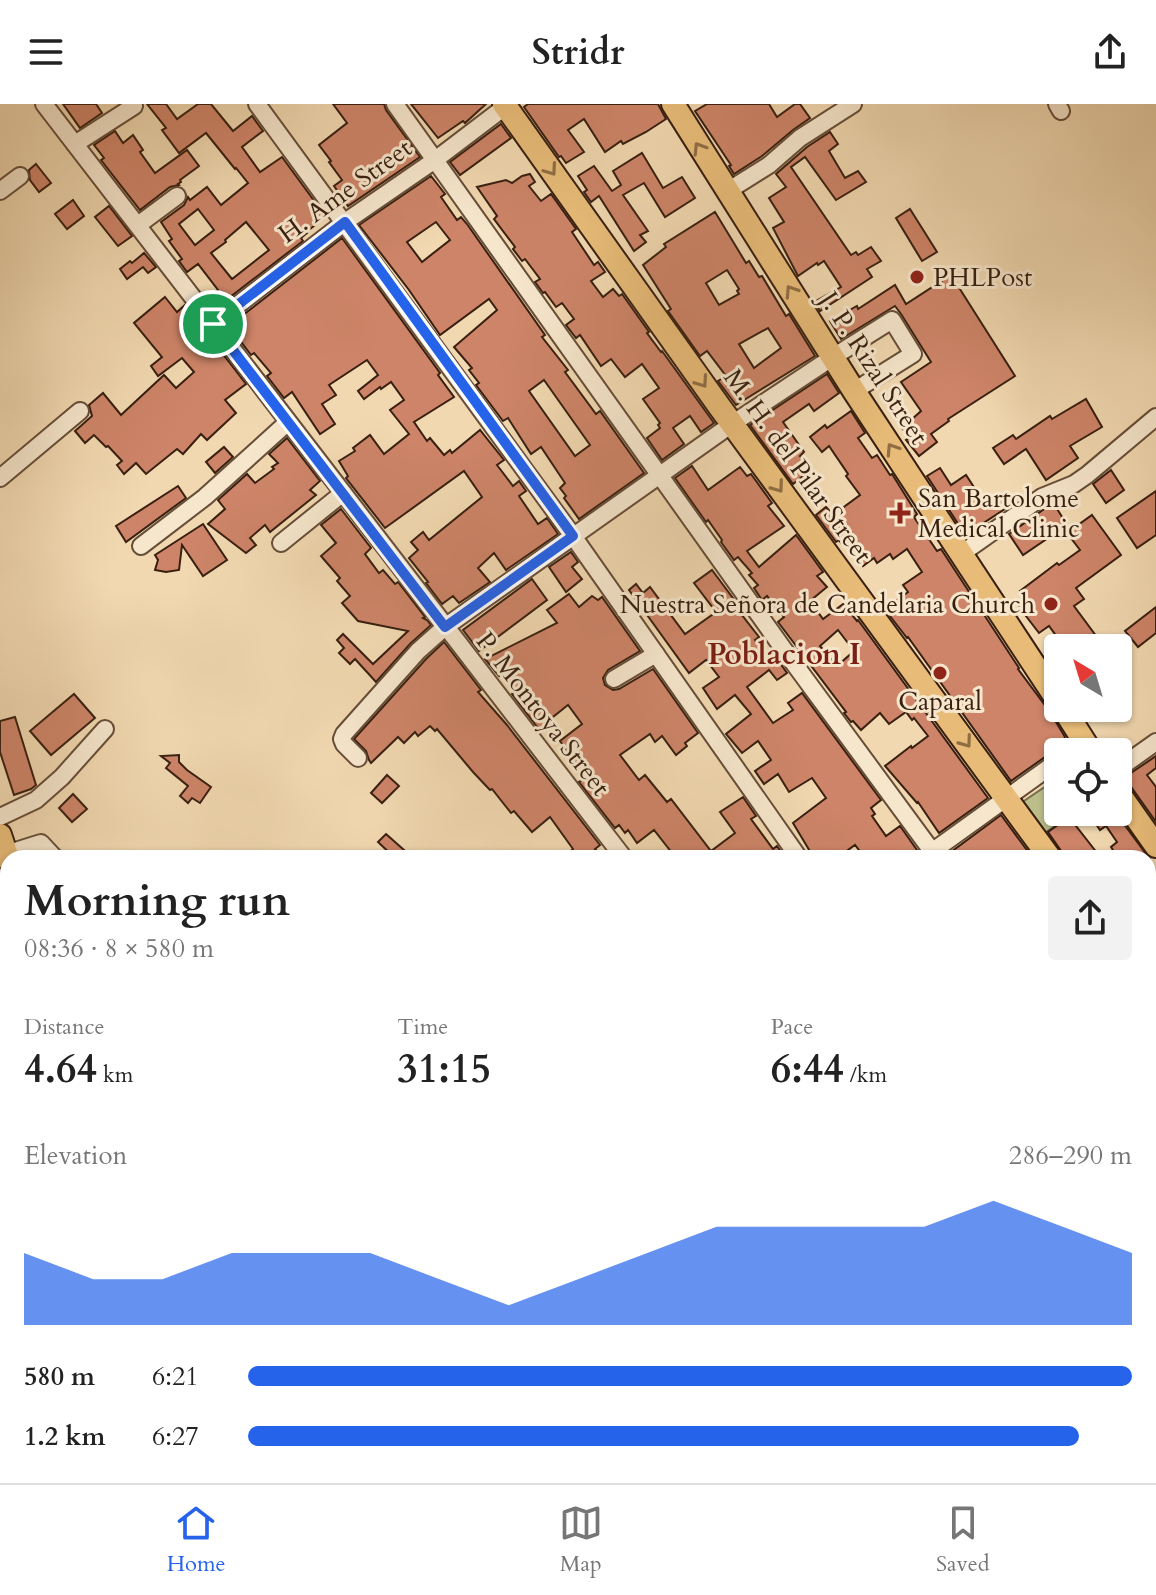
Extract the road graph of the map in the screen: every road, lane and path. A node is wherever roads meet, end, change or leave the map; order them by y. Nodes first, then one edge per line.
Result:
1 (257, 104) edge
2 (395, 104) edge
3 (673, 104) edge
4 (853, 104) edge
5 (507, 105) edge
6 (49, 106) edge
7 (134, 106) dead end
8 (75, 144) junction
9 (435, 160) junction
10 (20, 176) dead end
11 (0, 191) edge
12 (726, 192) junction
13 (177, 196) dead end
14 (345, 222) junction
15 (138, 225) junction
16 (213, 324) junction
17 (833, 357) junction
18 (854, 391) junction
19 (80, 411) dead end
20 (1156, 417) edge
21 (288, 422) junction
22 (732, 424) junction
23 (659, 475) junction
24 (0, 478) edge
25 (343, 493) junction
26 (573, 536) junction
27 (281, 543) dead end
28 (141, 546) dead end
29 (961, 554) junction
30 (445, 627) junction
31 (656, 654) junction
32 (614, 679) dead end
33 (1044, 680) edge
34 (105, 729) dead end
35 (1156, 742) edge
36 (358, 758) dead end
37 (1132, 759) edge
38 (1044, 771) edge
39 (1006, 797) junction
40 (1132, 812) edge
41 (0, 817) edge
42 (3, 846) edge
43 (1156, 846) edge
44 (48, 850) edge
45 (618, 850) edge
46 (793, 850) edge
47 (927, 850) edge
48 (939, 850) edge
49 (1044, 850) edge

1 - 14 street
2 - 9 street
12 -> 3 main road, J. P. Rizal Street
4 - 12 street
5 - 9 street, H. Ame Street
5 -> 22 main road, M. H. del Pilar Street
6 - 8 street, P. Montoya Street
7 - 8 street
8 - 15 street, P. Montoya Street
9 - 14 street, H. Ame Street
9 - 23 street
10 - 11 street
17 -> 12 main road, J. P. Rizal Street
13 - 15 street
14 - 16 street, H. Ame Street
14 - 26 street
15 - 16 street, P. Montoya Street
16 - 21 street, P. Montoya Street
17 - 18 main road, J. P. Rizal Street
17 - 18 street
17 - 22 street
29 -> 18 main road, J. P. Rizal Street
19 - 24 street
20 - 29 street
21 - 25 street, P. Montoya Street
21 - 28 street
22 - 23 street
22 -> 39 main road, M. H. del Pilar Street
23 - 26 street
23 - 47 street
25 - 27 street
25 - 30 street, P. Montoya Street
26 - 30 street
26 - 31 street
29 - 33 main road, J. P. Rizal Street
30 - 36 street
30 - 45 street, P. Montoya Street
31 - 32 street
31 - 46 street
34 - 41 street
35 - 37 street
38 - 39 street
39 - 48 street
39 - 49 main road, M. H. del Pilar Street
40 - 43 main road
42 - 44 street

